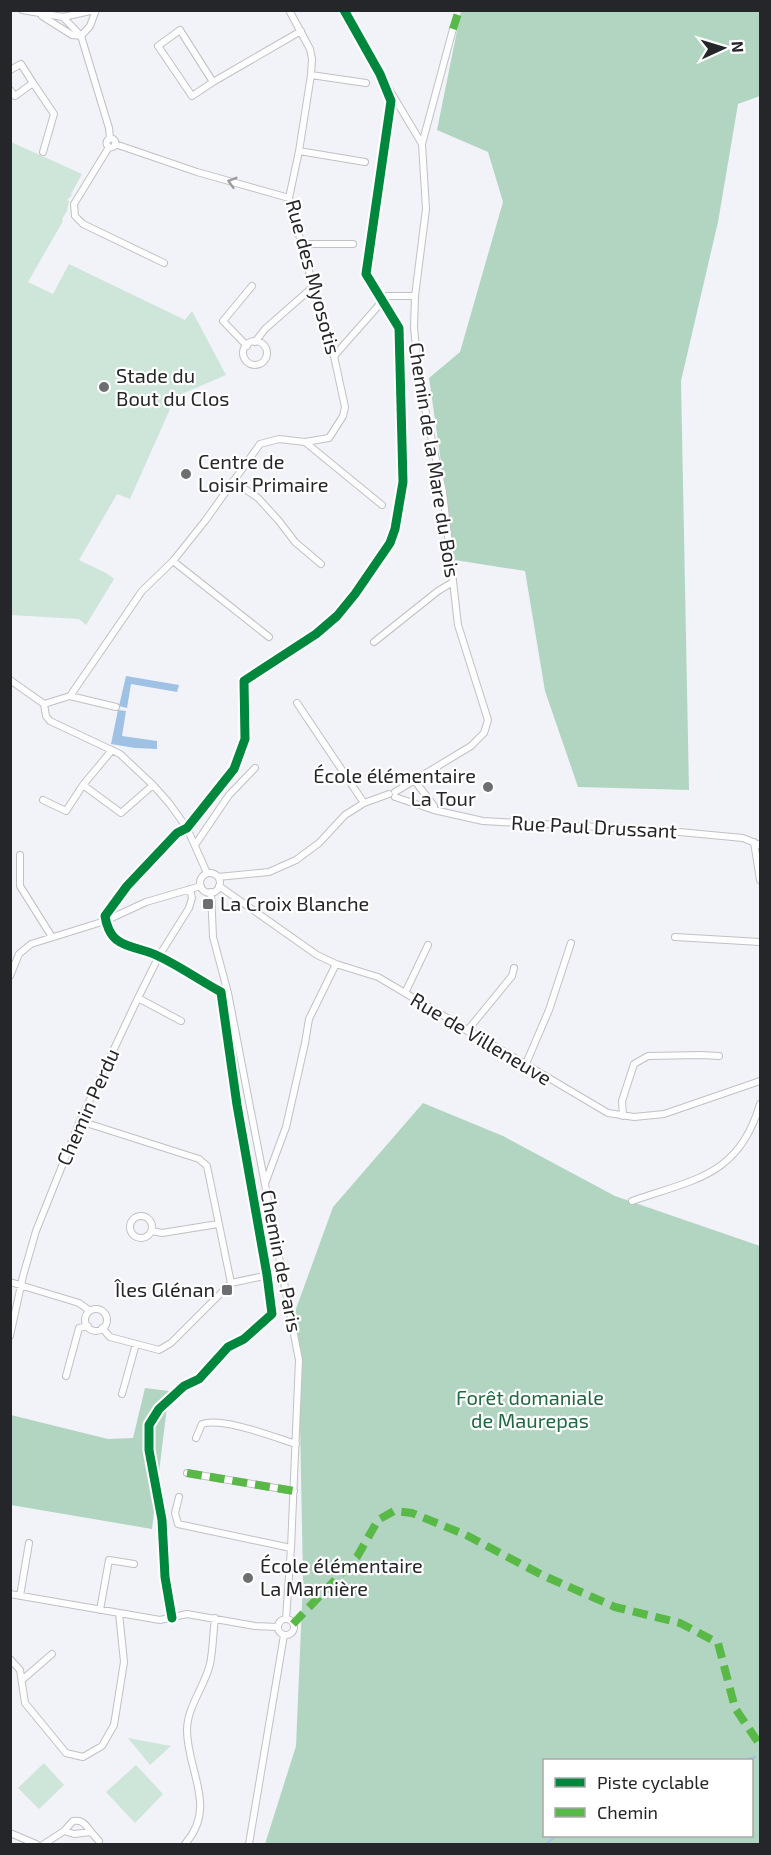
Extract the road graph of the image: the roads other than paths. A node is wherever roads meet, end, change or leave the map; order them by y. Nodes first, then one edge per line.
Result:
1 (22, 10) edge
2 (96, 10) edge
3 (289, 10) edge
4 (39, 14) junction
5 (63, 17) junction
6 (64, 28) junction
7 (453, 29) dead end
8 (300, 31) junction
9 (81, 36) junction
10 (10, 70) edge
11 (380, 74) dead end
12 (311, 75) junction
13 (213, 82) junction
14 (33, 83) junction
15 (366, 83) dead end
16 (10, 90) edge
17 (422, 144) junction
18 (112, 146) junction
19 (299, 151) junction
20 (43, 152) dead end
21 (365, 162) dead end
22 (289, 198) junction
23 (303, 244) junction
24 (353, 244) dead end
25 (164, 263) dead end
26 (252, 286) dead end
27 (314, 286) junction
28 (415, 296) junction
29 (255, 342) junction
30 (247, 346) junction
31 (334, 356) junction
32 (304, 442) junction
33 (233, 481) junction
34 (382, 506) dead end
35 (173, 561) junction
36 (321, 564) dead end
37 (453, 582) junction
38 (269, 637) dead end
39 (374, 642) dead end
40 (10, 680) edge
41 (70, 696) junction
42 (297, 702) dead end
43 (44, 704) junction
44 (116, 708) dead end
45 (112, 750) junction
46 (255, 768) dead end
47 (415, 781) junction
48 (83, 785) junction
49 (153, 785) junction
50 (393, 794) junction
51 (44, 800) dead end
52 (364, 803) junction
53 (434, 810) junction
54 (757, 844) edge
55 (195, 845) junction
56 (20, 855) dead end
57 (207, 873) junction
58 (218, 877) junction
59 (760, 880) edge
60 (201, 886) junction
61 (219, 886) junction
62 (190, 889) junction
63 (212, 892) junction
64 (52, 937) junction
65 (675, 937) dead end
66 (760, 942) edge
67 (571, 943) dead end
68 (428, 945) dead end
69 (336, 964) junction
70 (514, 968) dead end
71 (10, 976) edge
72 (405, 993) junction
73 (138, 998) junction
74 (181, 1021) dead end
75 (467, 1031) junction
76 (719, 1056) dead end
77 (525, 1066) junction
78 (760, 1080) edge
79 (760, 1104) edge
80 (623, 1116) junction
81 (80, 1121) junction
82 (266, 1181) junction
83 (632, 1201) dead end
84 (219, 1224) junction
85 (152, 1231) dead end
86 (283, 1272) junction
87 (10, 1282) edge
88 (231, 1283) junction
89 (21, 1286) junction
90 (90, 1311) junction
91 (87, 1326) junction
92 (102, 1328) junction
93 (10, 1336) edge
94 (136, 1344) junction
95 (66, 1376) dead end
96 (122, 1394) dead end
97 (196, 1438) dead end
98 (296, 1444) junction
99 (187, 1473) dead end
100 (294, 1491) junction
101 (179, 1497) dead end
102 (29, 1543) dead end
103 (291, 1548) junction
104 (134, 1564) dead end
105 (10, 1594) edge
106 (20, 1596) junction
107 (100, 1610) junction
108 (118, 1613) junction
109 (215, 1618) junction
110 (286, 1619) junction
111 (277, 1627) junction
112 (284, 1635) junction
113 (52, 1654) dead end
114 (10, 1659) edge
115 (22, 1680) junction
116 (64, 1831) junction
117 (91, 1832) junction
118 (10, 1833) edge
119 (99, 1841) dead end
120 (36, 1845) edge
121 (44, 1845) edge
122 (185, 1845) edge
123 (249, 1845) edge

1 - 4 street
2 - 5 street
2 - 9 street
3 - 8 street, Rue des Myosotis
4 - 5 street
4 - 6 street
5 - 6 street
5 - 9 street
6 - 9 street
7 - 17 street, Chemin de la Mare du Bois
8 - 12 street, Rue des Myosotis
8 - 13 street
9 - 18 street
10 - 14 street
11 - 17 street
12 - 15 street
12 - 19 street, Rue des Myosotis
13 - 13 street
14 - 16 street
14 - 20 street
17 - 28 street, Chemin de la Mare du Bois
22 -> 18 street
18 - 25 street
19 - 21 street
19 - 22 street, Rue des Myosotis
22 - 23 street, Rue des Myosotis
23 - 24 street
23 - 27 street, Rue des Myosotis
26 - 30 street
27 - 29 street
27 - 31 street, Rue des Myosotis
28 - 31 street
28 - 37 street, Chemin de la Mare du Bois
29 - 30 street
29 - 30 street
31 - 32 street, Rue des Myosotis
32 - 33 street
32 - 34 street
33 - 35 street
33 - 36 street
35 - 38 street
35 - 41 street
37 - 39 street
37 - 47 street, Chemin de la Mare du Bois
40 - 43 street
41 - 43 street
41 - 44 street
42 - 52 street
43 - 45 street
45 - 48 street
45 - 49 street
46 - 55 street
47 - 50 street
47 - 53 street
48 - 49 street
48 - 51 street
49 - 55 street
50 - 52 street
50 - 53 street, Rue Paul Drussant
52 - 58 street
53 - 54 street, Rue Paul Drussant
54 - 59 street
55 - 57 street
56 - 64 street
57 - 58 street
57 - 60 street
58 - 61 street
60 - 62 street
60 - 63 street
61 - 63 street
61 - 69 street, Rue de Villeneuve
62 - 64 street
62 - 73 street, Chemin Perdu
63 - 82 street, Chemin de Paris
64 - 71 street
65 - 66 street
67 - 77 street
68 - 72 street
69 - 72 street, Rue de Villeneuve
69 - 82 street
70 - 75 street
72 - 75 street, Rue de Villeneuve
73 - 74 street
73 - 81 street, Chemin Perdu
75 - 77 street, Rue de Villeneuve
76 - 80 street
77 - 80 street, Rue de Villeneuve
78 - 80 street, Rue de Villeneuve
79 - 83 street
81 - 84 street
81 - 89 street, Chemin Perdu
82 - 86 street, Chemin de Paris
84 - 85 street
84 - 88 street
86 - 88 street
86 - 98 street, Chemin de Paris
87 - 89 street
88 - 94 street
89 - 90 street
89 - 93 street, Chemin Perdu
90 - 91 street
90 - 92 street
91 - 92 street
91 - 95 street
92 - 94 street
94 - 96 street
97 - 98 street
98 - 100 street, Chemin de Paris
99 - 100 street
100 - 103 street, Chemin de Paris
101 - 103 street
102 - 106 street
103 - 110 street, Chemin de Paris
104 - 107 street
105 - 106 street
106 - 107 street
107 - 108 street
108 - 109 street
108 - 115 street
109 - 111 street
109 - 122 street
110 - 111 street
110 - 112 street
111 - 112 street
112 - 123 street
113 - 115 street
114 - 115 street
116 - 117 street
116 - 117 street
116 - 121 street
117 - 119 street
118 - 120 street

